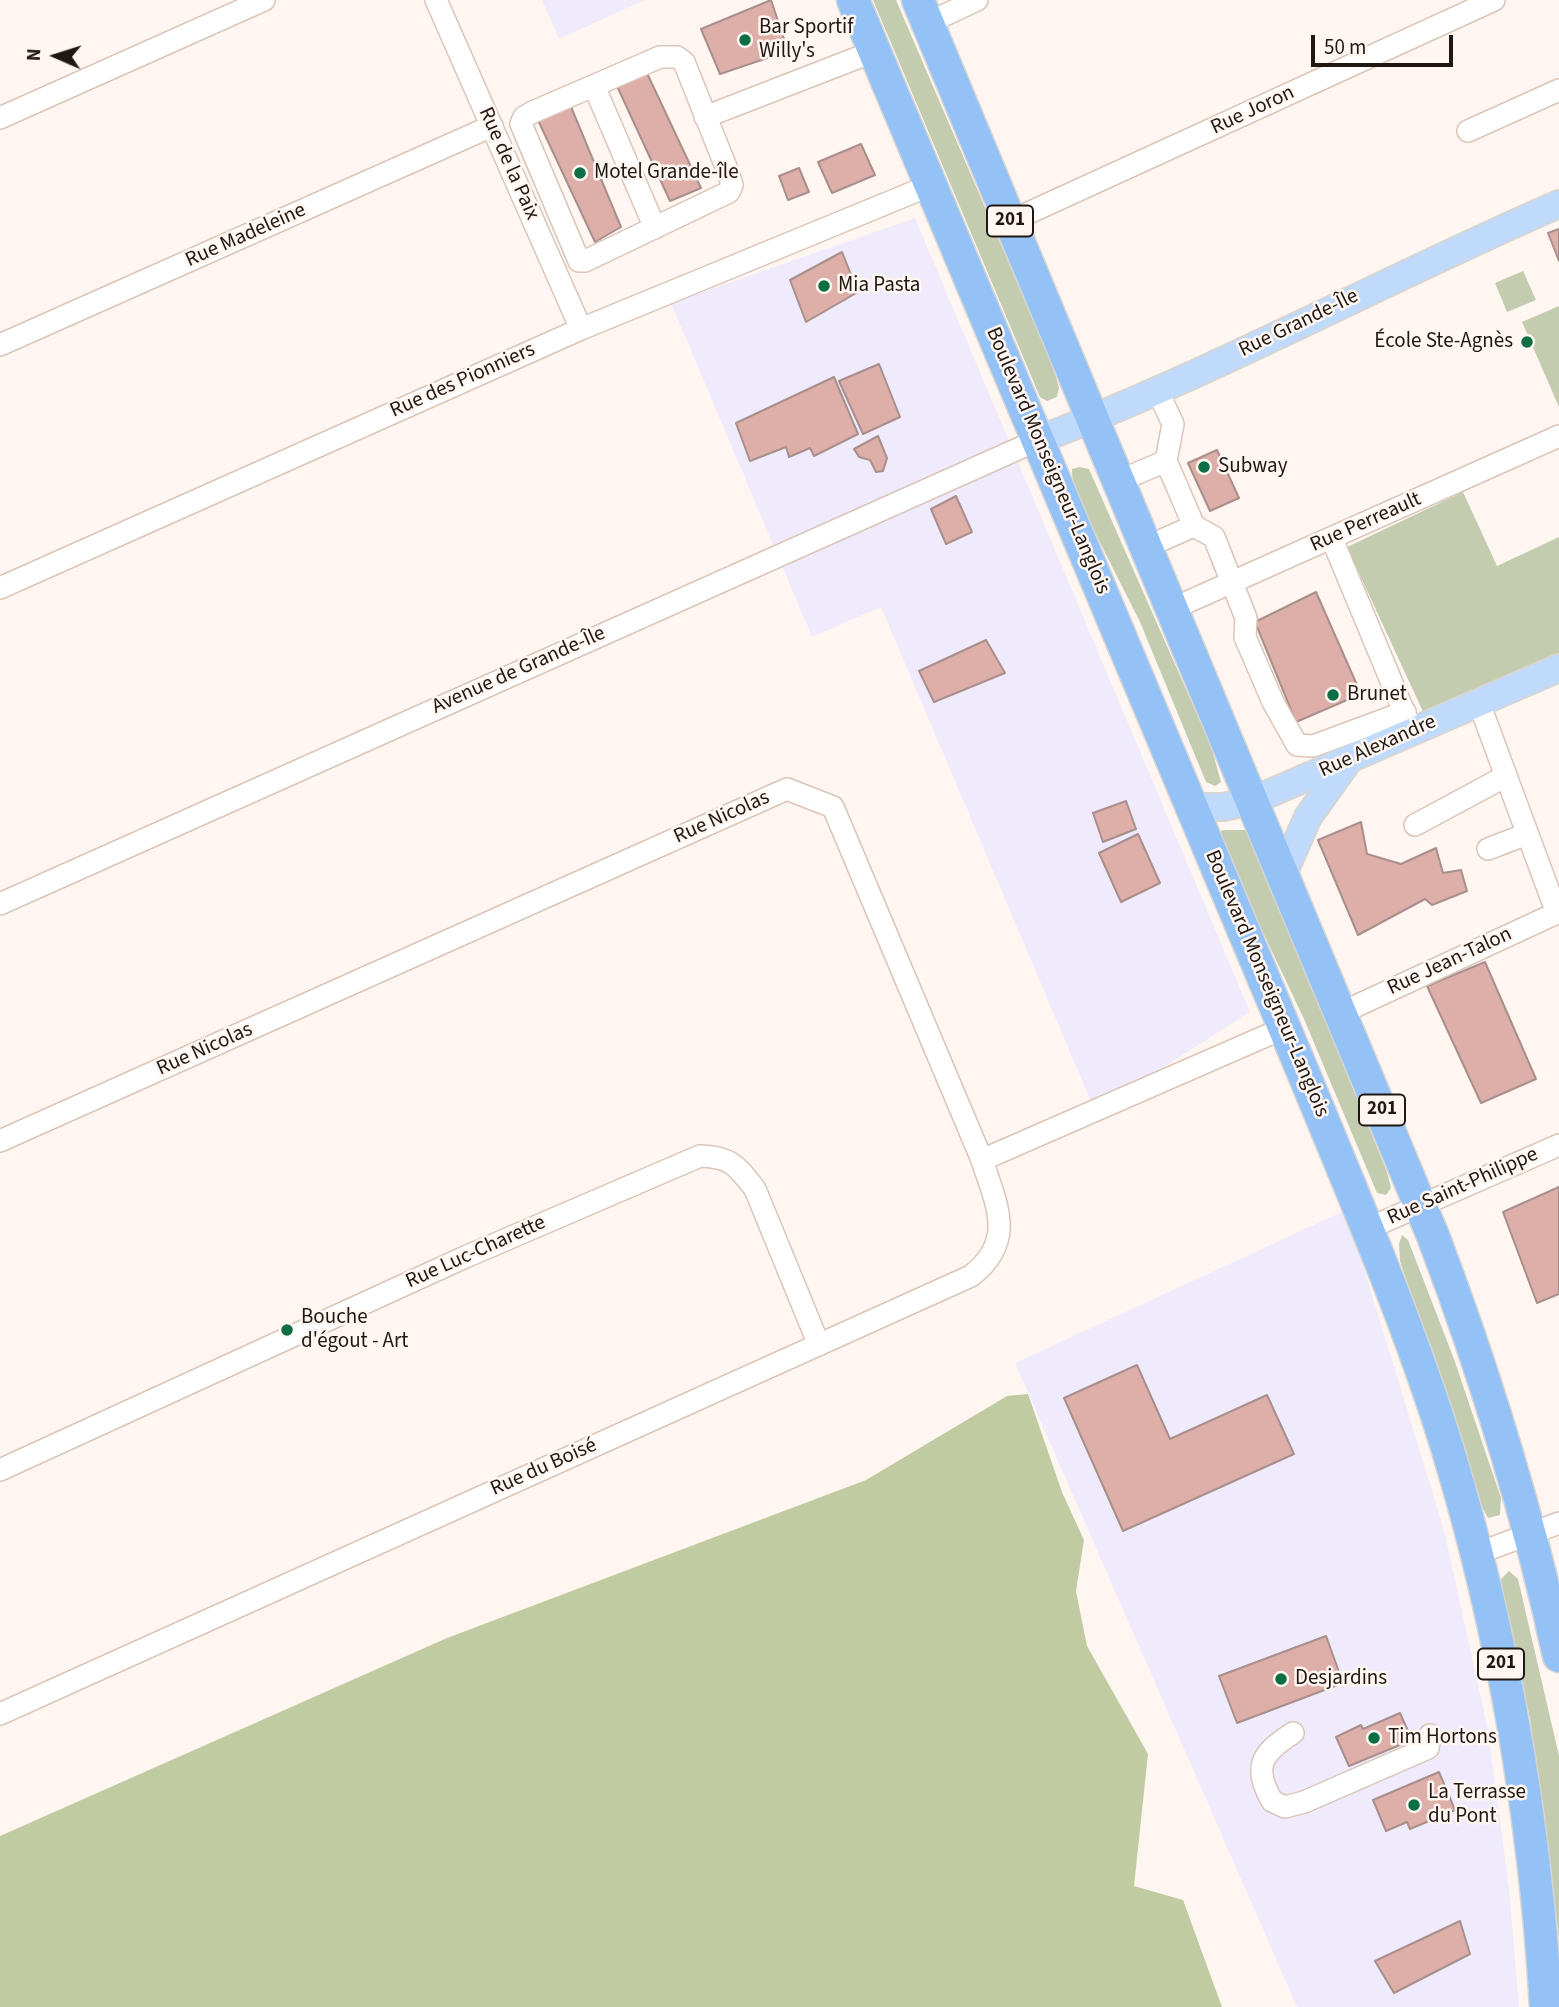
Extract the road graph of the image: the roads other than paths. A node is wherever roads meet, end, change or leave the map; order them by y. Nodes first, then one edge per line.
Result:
1 (264, 0) edge
2 (436, 0) edge
3 (853, 0) edge
4 (977, 0) edge
5 (1494, 0) edge
6 (923, 11) edge
7 (875, 51) junction
8 (594, 86) junction
9 (1559, 90) edge
10 (705, 117) junction
11 (0, 118) edge
12 (492, 126) junction
13 (1468, 131) dead end
14 (931, 185) junction
15 (1559, 204) edge
16 (1011, 221) junction
17 (655, 228) junction
18 (581, 329) junction
19 (0, 345) edge
20 (1158, 392) junction
21 (1093, 419) junction
22 (1559, 436) edge
23 (1038, 440) junction
24 (1166, 461) junction
25 (1119, 481) junction
26 (1194, 526) junction
27 (1332, 539) junction
28 (1146, 547) junction
29 (1233, 582) junction
30 (0, 588) edge
31 (1172, 609) junction
32 (1559, 668) edge
33 (1479, 703) junction
34 (1408, 722) junction
35 (1348, 761) junction
36 (1506, 776) junction
37 (1252, 801) junction
38 (1192, 807) junction
39 (1415, 825) dead end
40 (1527, 834) junction
41 (1488, 849) dead end
42 (1283, 874) junction
43 (0, 904) edge
44 (1558, 913) edge
45 (1341, 1013) junction
46 (1284, 1028) junction
47 (0, 1141) edge
48 (1559, 1144) edge
49 (982, 1160) junction
50 (1421, 1207) junction
51 (1367, 1229) junction
52 (818, 1345) junction
53 (0, 1470) edge
54 (1559, 1523) edge
55 (1530, 1535) junction
56 (1476, 1555) junction
57 (1559, 1656) edge
58 (0, 1714) edge
59 (1293, 1733) dead end
60 (1430, 1735) dead end
61 (1546, 2007) edge

1 - 11 street
2 - 12 street, Rue de la Paix
3 - 7 highway, Boulevard Monseigneur-Langlois / 201
4 - 6 street
5 - 16 street, Rue Joron
6 - 16 highway, 201
7 - 10 street
7 - 14 highway, Boulevard Monseigneur-Langlois / 201
8 - 10 street
8 - 17 street
8 - 17 street
9 - 13 street
10 - 17 street
12 - 18 street, Rue de la Paix
12 - 19 street, Rue Madeleine
14 - 18 street, Rue des Pionniers
14 - 23 highway, Boulevard Monseigneur-Langlois / 201
15 - 20 main road, Rue Grande-Île
16 - 21 highway, 201
18 - 30 street, Rue des Pionniers
20 - 21 main road, Rue Grande-Île
20 - 24 street
21 - 23 main road, Rue Grande-Île
21 - 25 highway, 201
22 - 27 street, Rue Perreault
23 - 38 highway, Boulevard Monseigneur-Langlois / 201
23 - 43 street, Avenue de Grande-Île
24 - 25 street
24 - 26 street
25 - 28 highway, 201
26 - 28 street
26 - 29 street
27 - 29 street, Rue Perreault
27 - 34 street
28 - 31 highway, 201
29 - 31 street, Rue Perreault
29 - 34 street
31 - 37 highway, 201
32 - 33 main road, Rue Alexandre
33 - 34 main road, Rue Alexandre
33 - 36 street
34 - 35 main road, Rue Alexandre
35 - 37 main road, Rue Alexandre
35 - 42 main road
36 - 39 street
36 - 40 street
37 - 38 main road, Rue Alexandre
37 - 42 highway, 201
38 - 46 highway, Boulevard Monseigneur-Langlois / 201
40 - 41 street
40 - 44 street
42 - 45 highway, 201
44 - 45 street, Rue Jean-Talon
45 - 50 highway, 201
46 - 49 street
46 - 51 highway, Boulevard Monseigneur-Langlois / 201
47 - 49 street, Rue Nicolas
48 - 50 street, Rue Saint-Philippe
49 - 52 street, Rue du Boisé
50 - 51 street, Rue Saint-Philippe
50 - 55 highway, 201
51 - 56 highway, Boulevard Monseigneur-Langlois / 201
52 - 53 street, Rue Luc-Charette
52 - 58 street, Rue du Boisé
54 - 55 street
55 - 56 street
55 - 57 highway, 201
56 - 61 highway, Boulevard Monseigneur-Langlois / 201
59 - 60 street

